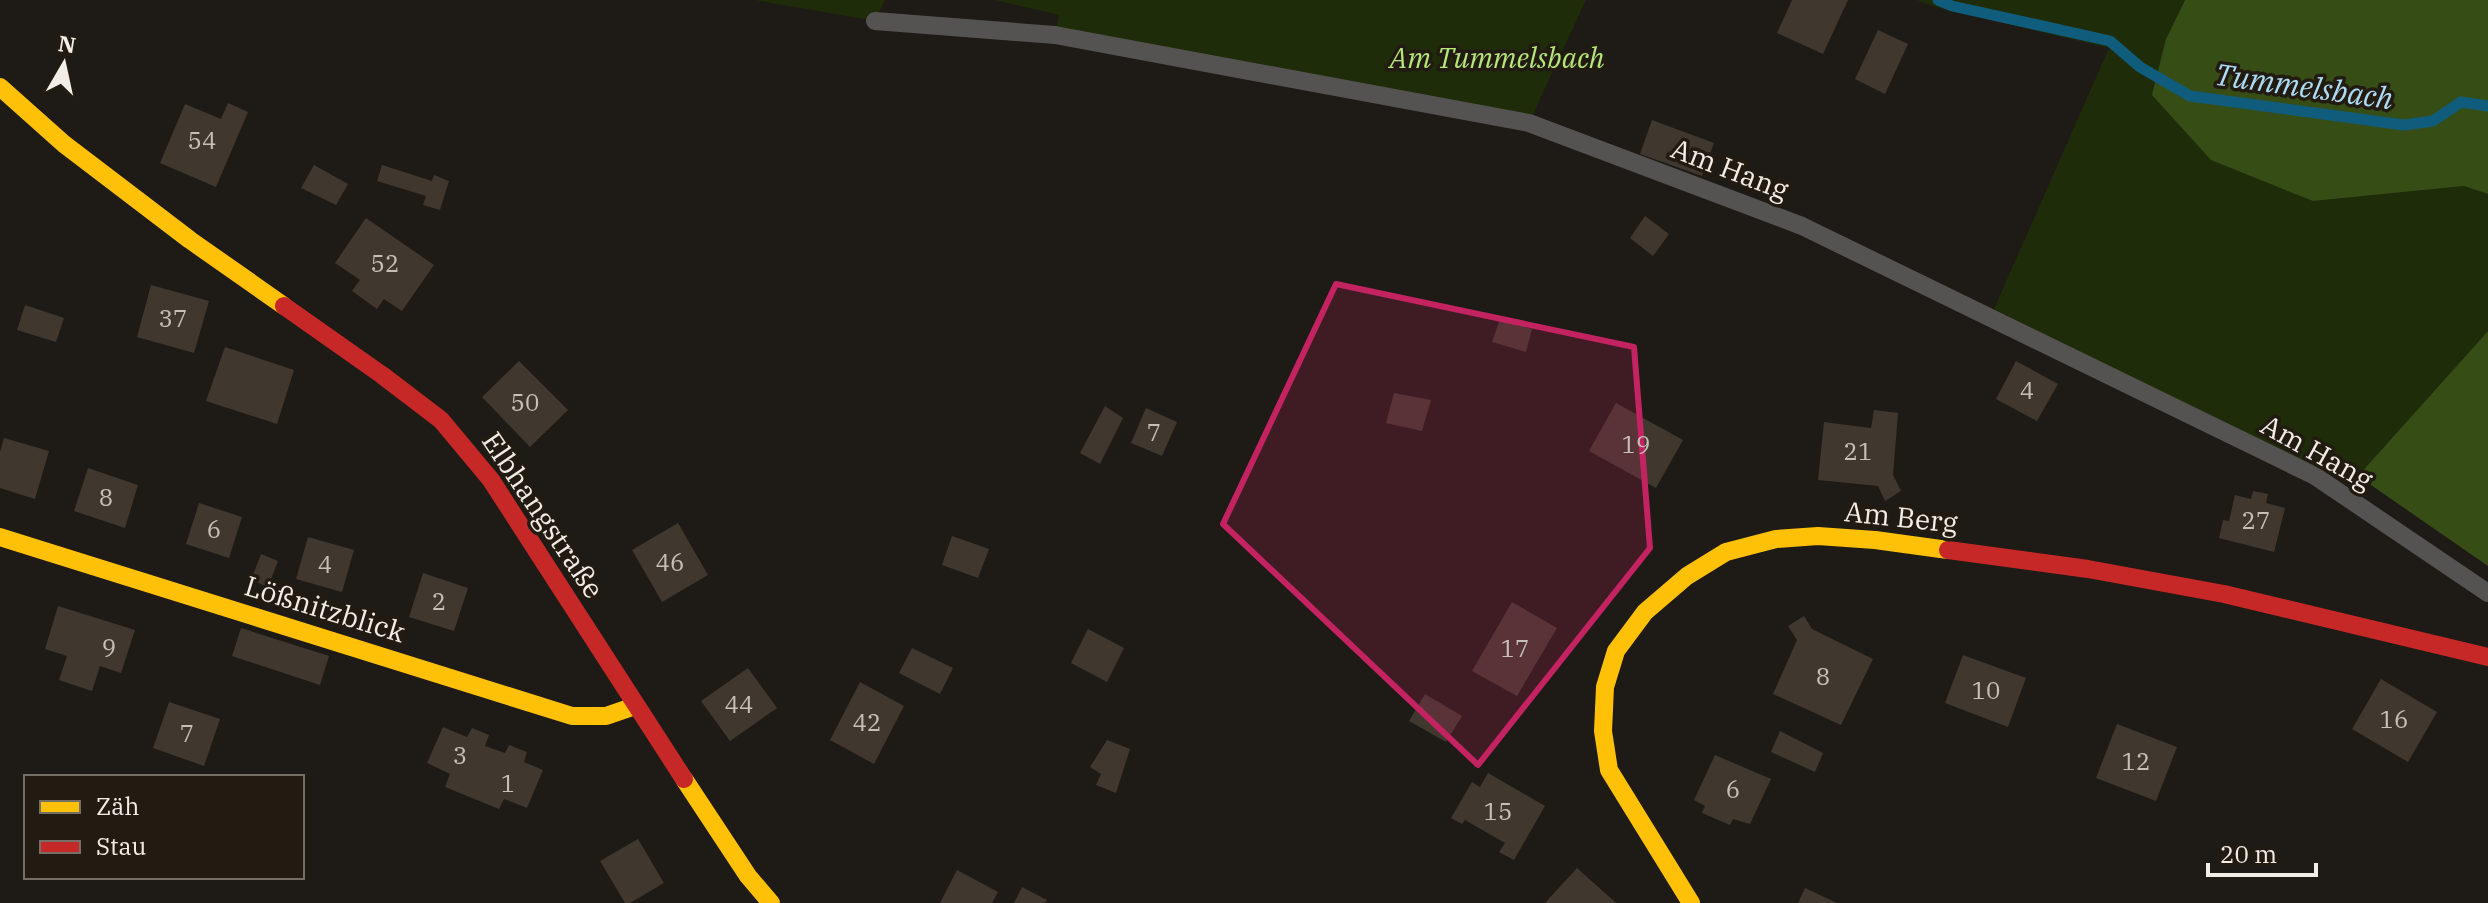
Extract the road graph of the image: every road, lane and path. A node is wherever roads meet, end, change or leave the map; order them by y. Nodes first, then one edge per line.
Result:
1 (875, 21) dead end
2 (0, 87) edge
3 (0, 537) edge
4 (2488, 593) edge
5 (2488, 657) edge
6 (635, 706) junction
7 (771, 903) edge
8 (1691, 903) edge

1 - 4 lane, Am Hang
2 - 6 street, Elbhangstraße
3 - 6 street, Lößnitzblick
5 - 8 street, Am Berg
6 - 7 street, Elbhangstraße

